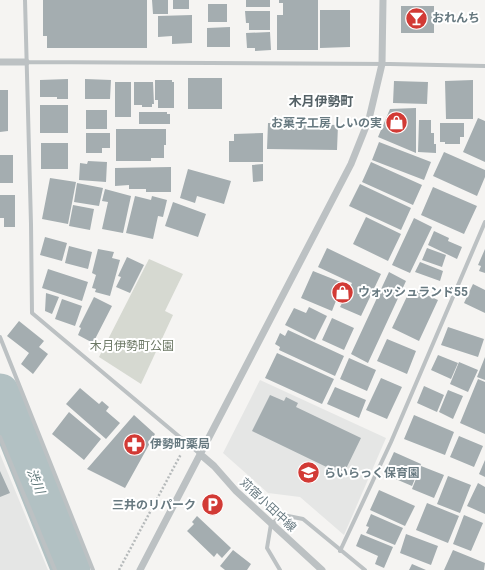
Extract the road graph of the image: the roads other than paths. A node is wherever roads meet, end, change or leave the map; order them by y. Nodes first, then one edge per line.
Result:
1 (25, 0) edge
2 (383, 0) edge
3 (0, 62) edge
4 (26, 62) junction
5 (382, 64) junction
6 (485, 66) edge
7 (485, 222) edge
8 (0, 337) edge
9 (0, 437) edge
10 (200, 454) junction
11 (271, 524) junction
12 (340, 551) junction
13 (55, 570) edge
14 (93, 570) edge
15 (140, 570) edge
16 (280, 570) edge
17 (322, 570) edge
18 (365, 570) edge

1 - 4 street
2 - 5 street
3 - 4 street
4 - 5 street
4 - 10 street
5 - 6 street
5 - 10 street
7 - 12 street
8 - 14 street
9 - 13 street
10 - 11 street, 苅宿小田中線
10 - 15 street
11 - 12 street
11 - 16 street
11 - 17 street, 苅宿小田中線
12 - 18 street

